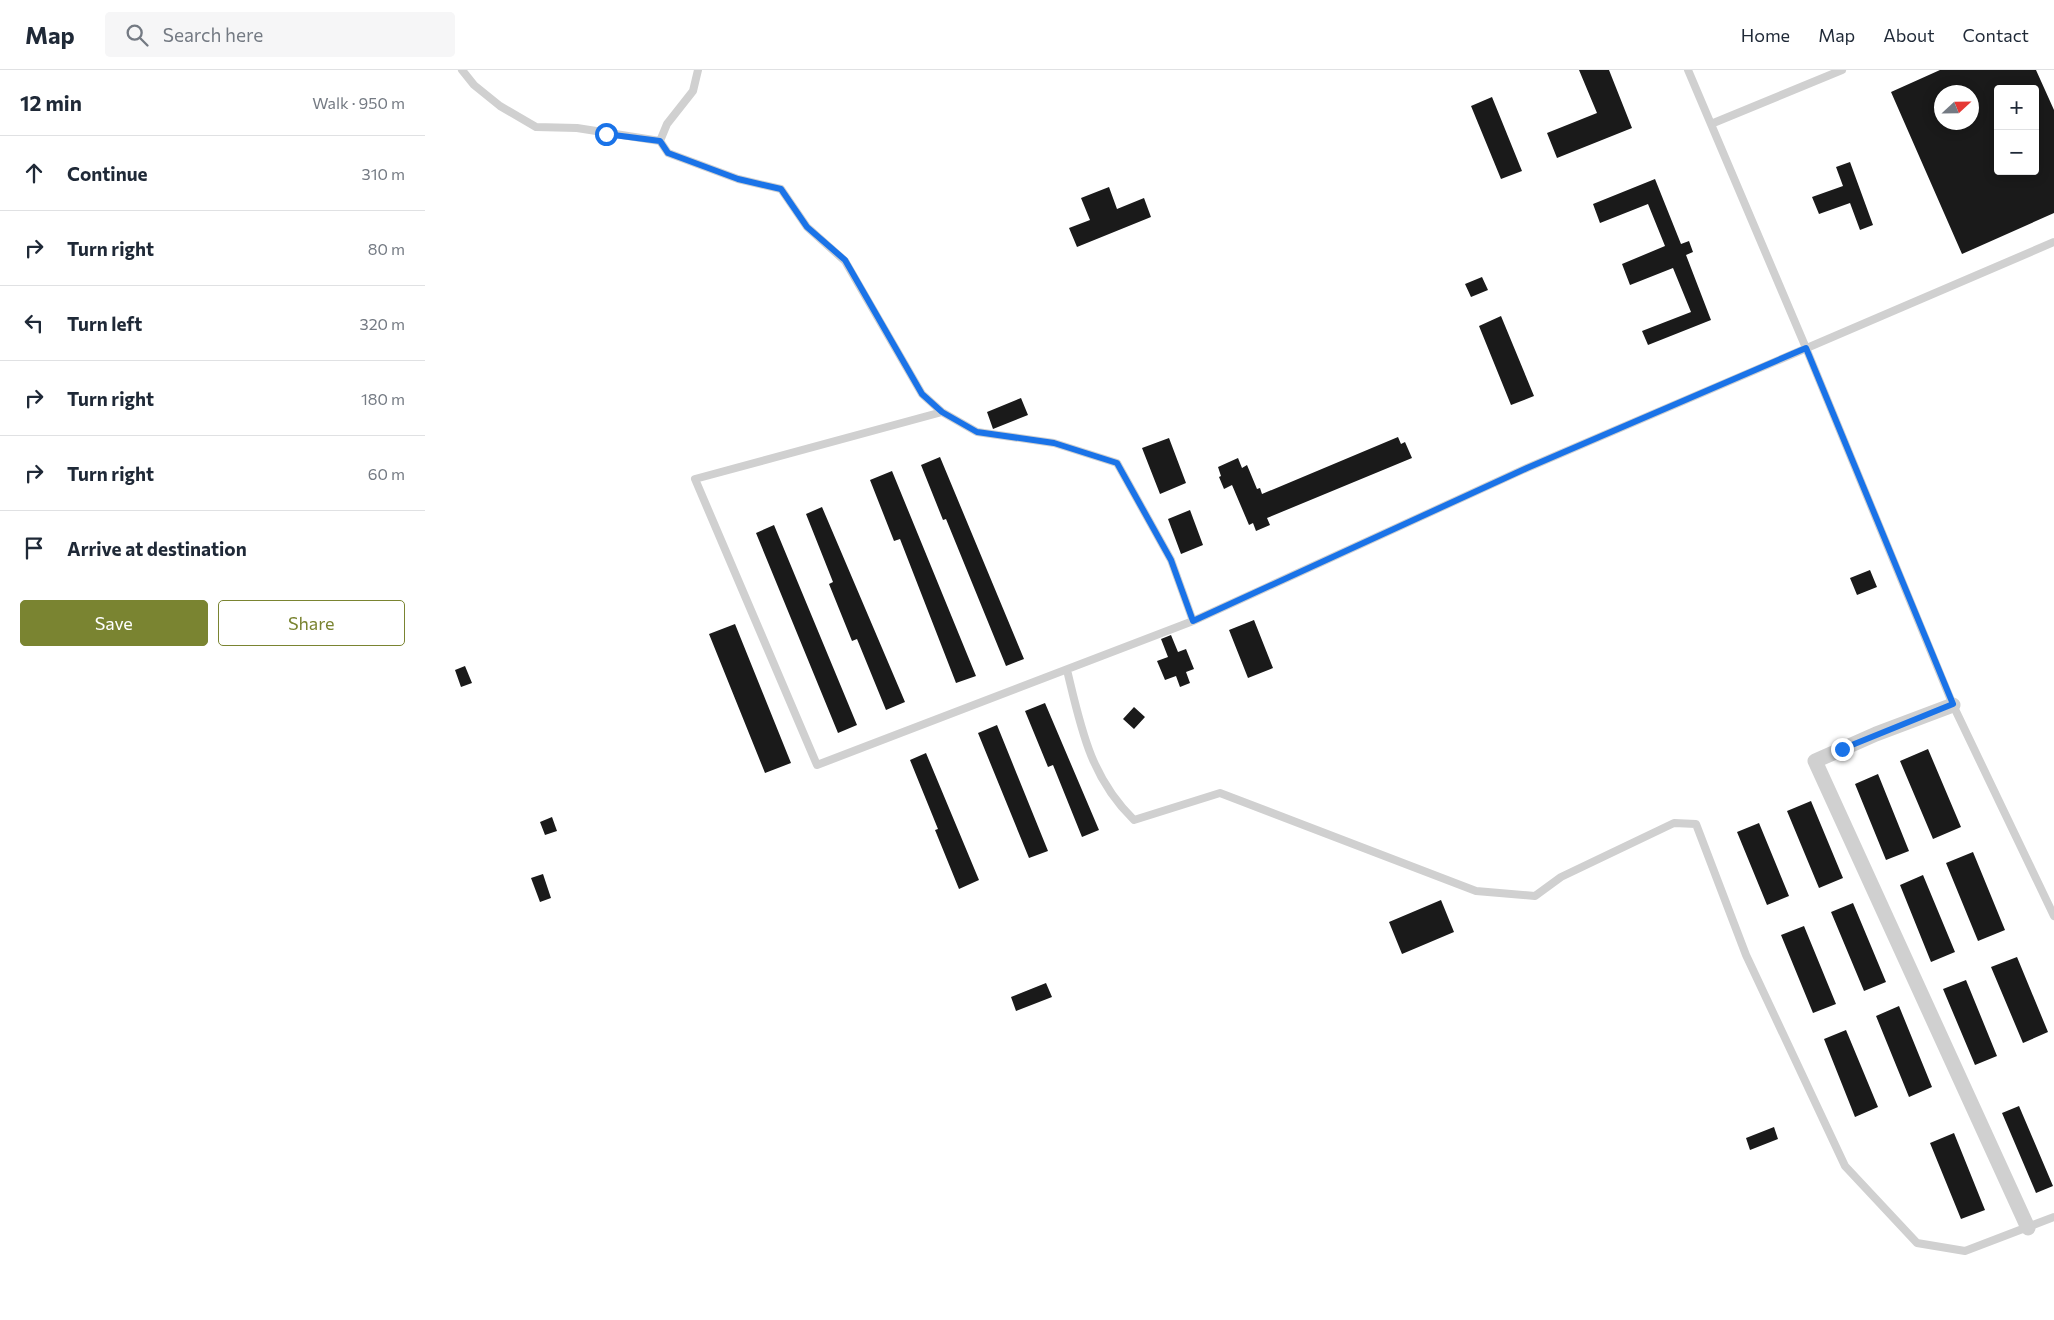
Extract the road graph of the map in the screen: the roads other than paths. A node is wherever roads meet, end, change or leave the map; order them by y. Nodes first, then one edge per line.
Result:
1 (461, 70) edge
2 (698, 70) edge
3 (1688, 70) edge
4 (1842, 70) edge
5 (1711, 124) junction
6 (660, 141) junction
7 (2054, 242) edge
8 (1806, 348) junction
9 (942, 412) junction
10 (1193, 621) junction
11 (1067, 670) junction
12 (1953, 704) junction
13 (2054, 916) edge
14 (2054, 1218) edge
15 (2028, 1228) junction

1 - 6 lane
2 - 6 lane
3 - 5 lane
4 - 5 lane
5 - 8 lane
6 - 9 lane
7 - 8 lane
8 - 10 lane
8 - 12 lane
9 - 10 lane
9 - 11 lane
10 - 11 lane
11 - 15 lane
12 - 13 lane
12 - 15 street
14 - 15 lane

